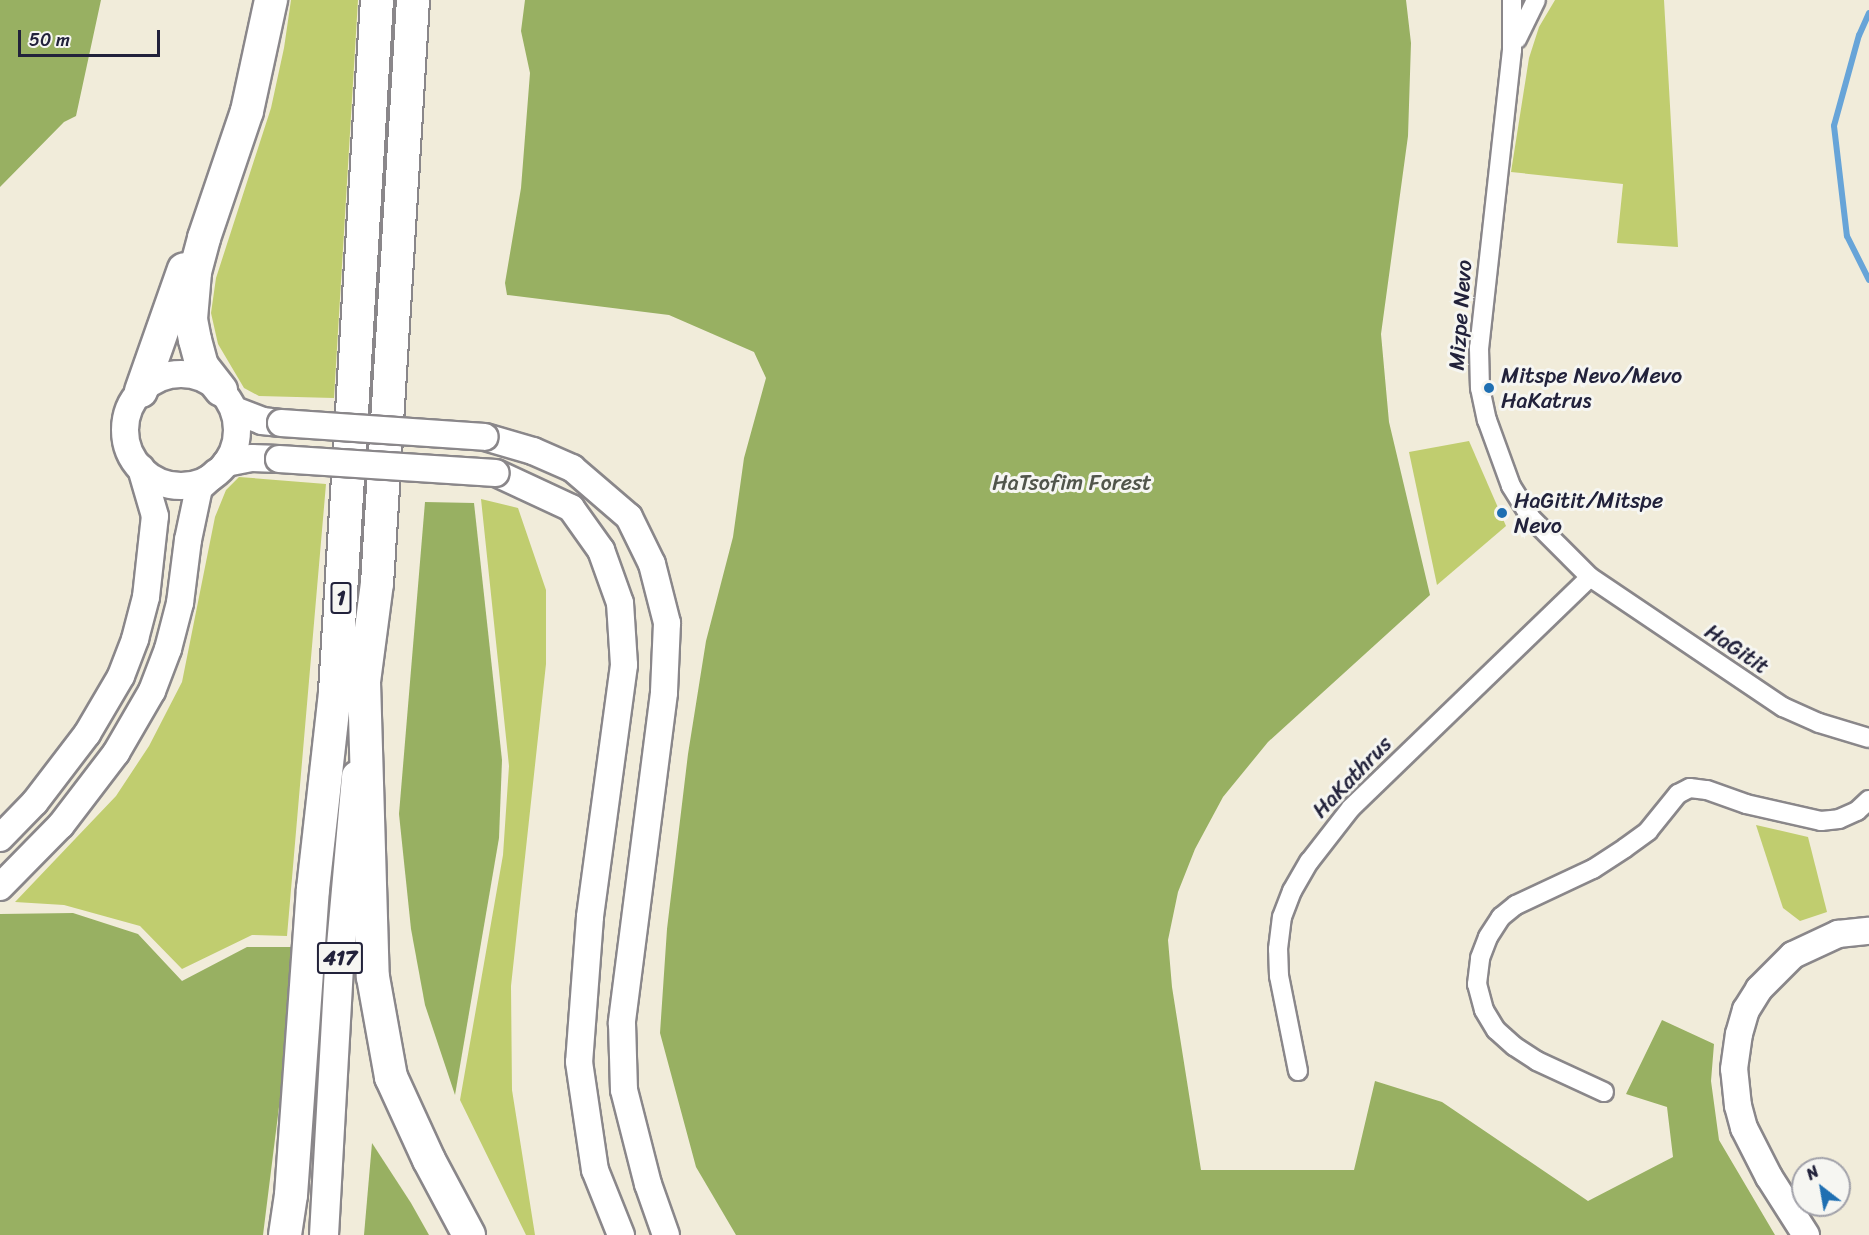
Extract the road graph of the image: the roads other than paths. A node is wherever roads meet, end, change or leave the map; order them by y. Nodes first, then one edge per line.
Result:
1 (271, 0) edge
2 (377, 0) edge
3 (413, 0) edge
4 (1512, 0) edge
5 (1536, 0) edge
6 (1510, 58) junction
7 (227, 176) junction
8 (141, 391) junction
9 (227, 400) junction
10 (141, 468) junction
11 (222, 468) junction
12 (1590, 577) junction
13 (364, 682) junction
14 (1869, 738) edge
15 (1869, 800) edge
16 (0, 838) edge
17 (0, 887) edge
18 (1869, 931) edge
19 (1298, 1071) dead end
20 (1604, 1092) dead end
21 (287, 1235) edge
22 (324, 1235) edge
23 (469, 1235) edge
24 (621, 1235) edge
25 (666, 1235) edge
26 (1806, 1235) edge

1 - 7 highway
2 - 21 highway, 1
3 - 13 highway, 1
4 - 6 street, Mizpe Nevo
5 - 6 street, Mizpe Nevo
6 - 12 street, Mizpe Nevo
7 - 8 highway
7 - 9 highway
8 - 9 main road
8 - 10 main road
9 - 11 main road
9 - 25 main road, bridge
10 - 11 main road
10 - 16 main road
11 - 17 main road
11 - 24 main road, bridge
12 - 14 street, HaGitit
12 - 19 street, HaKathrus
13 - 22 main road, 417
13 - 23 highway, 1
15 - 20 street
18 - 26 main road

